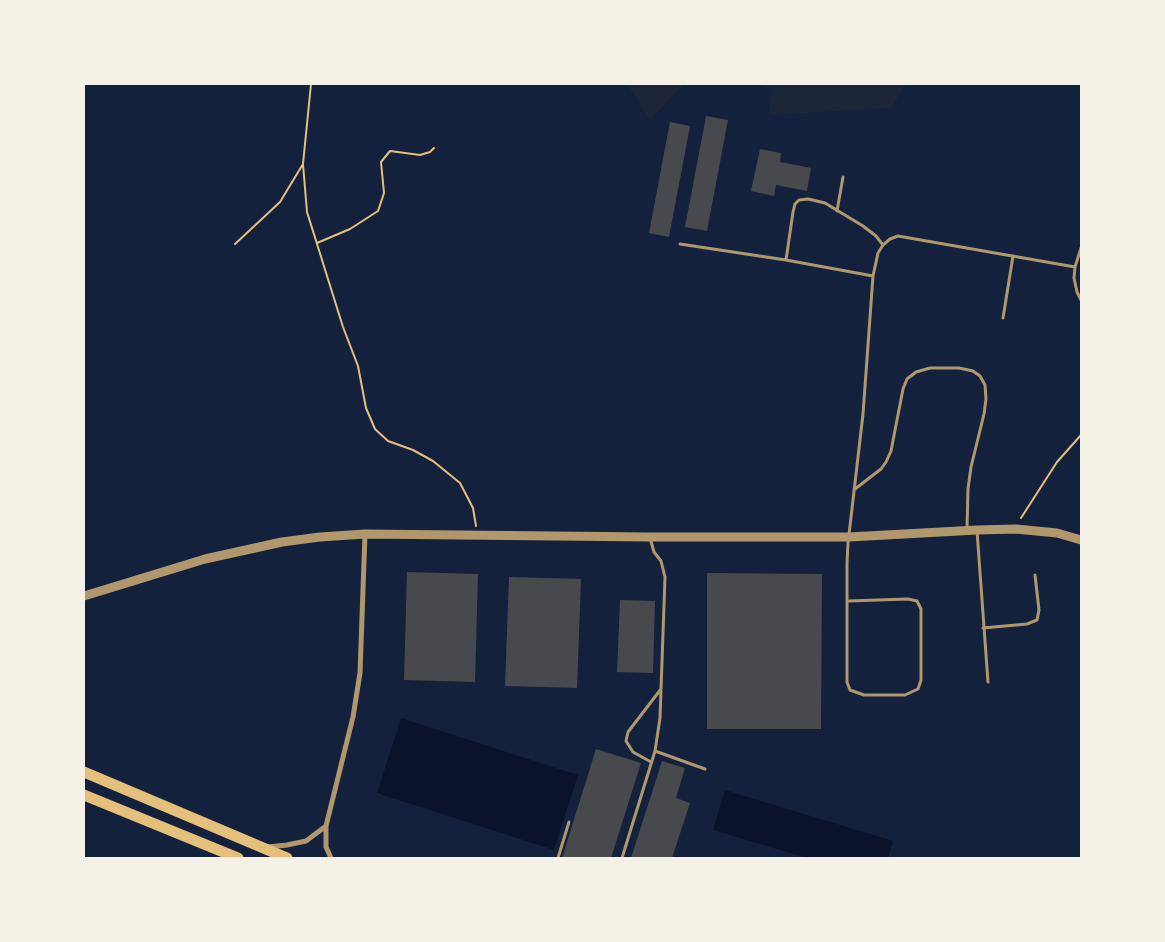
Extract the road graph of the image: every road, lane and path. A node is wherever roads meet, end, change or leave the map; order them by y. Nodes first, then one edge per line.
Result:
1 (311, 84) edge
2 (434, 148) dead end
3 (303, 164) junction
4 (844, 177) dead end
5 (837, 211) junction
6 (235, 244) dead end
7 (317, 244) junction
8 (680, 244) dead end
9 (883, 245) junction
10 (1081, 248) edge
11 (1013, 256) junction
12 (786, 260) junction
13 (1075, 267) junction
14 (873, 276) junction
15 (1081, 300) edge
16 (1003, 318) dead end
17 (1081, 435) edge
18 (855, 489) junction
19 (966, 530) junction
20 (977, 530) junction
21 (1016, 530) junction
22 (365, 534) junction
23 (477, 535) junction
24 (650, 537) junction
25 (849, 537) junction
26 (1081, 540) edge
27 (1035, 575) dead end
28 (84, 596) edge
29 (848, 602) junction
30 (983, 628) junction
31 (988, 682) dead end
32 (662, 689) junction
33 (655, 751) junction
34 (652, 762) junction
35 (705, 769) dead end
36 (84, 772) edge
37 (84, 795) edge
38 (569, 822) dead end
39 (326, 826) junction
40 (258, 847) junction
41 (238, 858) edge
42 (287, 858) edge
43 (331, 858) edge
44 (558, 858) edge
45 (622, 858) edge

1 - 3 path
2 - 7 path
3 - 6 path
3 - 7 path
4 - 5 lane
5 - 9 lane
5 - 12 lane
7 - 23 path
8 - 12 lane
9 - 11 lane
9 - 14 lane
10 - 13 lane
11 - 13 lane
11 - 16 lane
12 - 14 lane
13 - 15 lane
14 - 18 lane
17 - 21 path
18 - 19 lane
18 - 25 lane
19 - 20 street
19 - 25 street
20 - 21 street
20 - 30 lane
21 - 26 street
22 - 23 street
22 - 28 street
22 - 39 street
23 - 24 street
24 - 25 street
24 - 32 lane
25 - 29 lane
27 - 30 lane
29 - 29 lane
30 - 31 lane
32 - 33 lane
32 - 34 lane
33 - 34 lane
33 - 35 lane
34 - 45 lane
36 - 40 highway
37 - 41 highway
38 - 44 lane
39 - 40 street
39 - 43 street
40 - 42 highway

